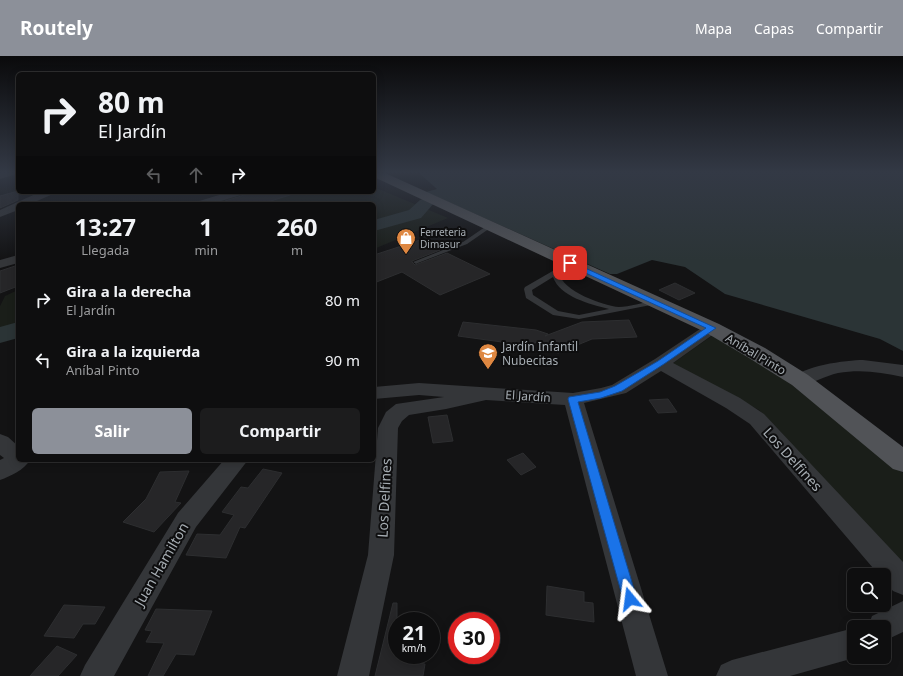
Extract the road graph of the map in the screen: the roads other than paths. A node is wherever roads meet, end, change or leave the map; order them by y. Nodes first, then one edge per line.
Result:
1 (438, 202) edge
2 (16, 207) edge
3 (0, 214) edge
4 (490, 226) junction
5 (16, 260) edge
6 (416, 262) dead end
7 (0, 264) edge
8 (563, 268) junction
9 (656, 302) junction
10 (620, 309) junction
11 (712, 328) junction
12 (661, 362) junction
13 (903, 371) edge
14 (800, 380) junction
15 (376, 393) edge
16 (487, 393) junction
17 (573, 399) junction
18 (0, 442) edge
19 (16, 456) edge
20 (16, 461) edge
21 (235, 462) edge
22 (903, 462) edge
23 (0, 471) edge
24 (903, 582) edge
25 (903, 615) edge
26 (891, 622) edge
27 (847, 645) edge
28 (96, 676) edge
29 (353, 676) edge
30 (652, 676) edge
31 (732, 676) edge

1 - 4 main road, Aníbal Pinto
2 - 3 street
4 - 6 lane
4 - 8 main road, Aníbal Pinto
5 - 7 street
8 - 9 main road, Aníbal Pinto
8 - 10 lane
8 - 10 lane
9 - 10 lane
9 - 11 main road, Aníbal Pinto
11 - 12 street, El Jardín
11 - 14 main road, Aníbal Pinto
12 - 17 street, El Jardín
12 - 24 street, Los Delfines
13 - 14 street
14 - 22 main road, Aníbal Pinto
15 - 16 street, El Jardín
16 - 17 street, El Jardín
16 - 29 street, Los Delfines
17 - 30 street
18 - 19 street
20 - 23 street
21 - 28 street, Juan Hamilton
25 - 26 street
27 - 31 street

